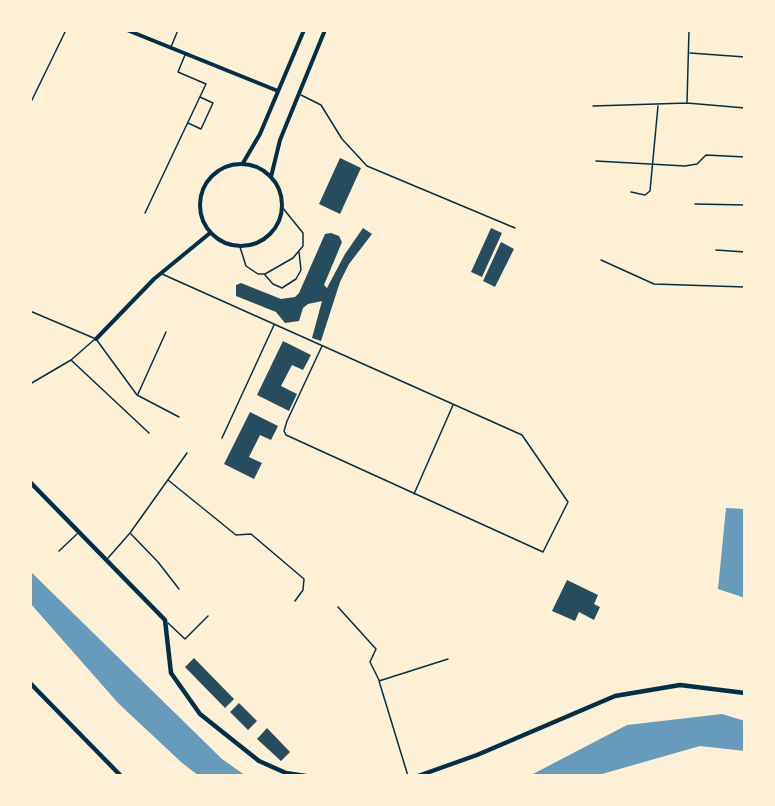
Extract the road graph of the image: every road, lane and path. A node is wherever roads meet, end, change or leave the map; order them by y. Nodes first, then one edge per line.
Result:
1 (66, 30) edge
2 (127, 30) edge
3 (178, 30) edge
4 (304, 30) edge
5 (325, 30) edge
6 (689, 30) edge
7 (171, 48) junction
8 (689, 52) junction
9 (186, 54) junction
10 (745, 57) edge
11 (278, 91) junction
12 (299, 94) junction
13 (200, 97) junction
14 (687, 103) junction
15 (30, 104) edge
16 (658, 105) junction
17 (593, 106) dead end
18 (745, 108) edge
19 (187, 123) junction
20 (745, 157) edge
21 (596, 161) dead end
22 (243, 163) junction
23 (654, 164) junction
24 (271, 177) junction
25 (631, 192) dead end
26 (694, 204) dead end
27 (745, 205) edge
28 (282, 207) junction
29 (145, 213) dead end
30 (515, 228) dead end
31 (210, 233) junction
32 (240, 247) junction
33 (716, 250) dead end
34 (299, 252) junction
35 (745, 252) edge
36 (601, 260) dead end
37 (160, 274) junction
38 (265, 274) junction
39 (745, 287) edge
40 (30, 311) edge
41 (274, 325) junction
42 (166, 332) dead end
43 (96, 339) junction
44 (322, 346) junction
45 (71, 360) junction
46 (30, 384) edge
47 (137, 395) junction
48 (453, 405) junction
49 (179, 417) dead end
50 (149, 433) dead end
51 (222, 438) dead end
52 (187, 453) dead end
53 (168, 480) junction
54 (30, 482) edge
55 (414, 494) junction
56 (80, 531) junction
57 (130, 533) junction
58 (59, 551) dead end
59 (105, 561) junction
60 (179, 589) dead end
61 (295, 601) dead end
62 (338, 607) dead end
63 (208, 616) dead end
64 (165, 620) junction
65 (448, 659) dead end
66 (379, 681) junction
67 (30, 683) edge
68 (745, 693) edge
69 (121, 776) edge
70 (306, 776) edge
71 (408, 776) edge
72 (418, 776) edge

1 - 15 lane
2 - 7 street
3 - 7 lane
4 - 11 street
5 - 12 street
6 - 8 lane
7 - 9 street
8 - 10 lane
8 - 14 lane
9 - 11 street
9 - 13 lane
11 - 22 street
12 - 24 street
12 - 30 lane
13 - 19 lane
13 - 19 lane
14 - 16 lane
14 - 18 lane
16 - 17 lane
16 - 23 lane
19 - 29 lane
20 - 23 lane
21 - 23 lane
22 - 24 street
22 - 31 street
23 - 25 lane
24 - 28 street
26 - 27 lane
28 - 32 street
28 - 34 lane
31 - 32 street
31 - 37 street
32 - 38 lane
33 - 35 lane
34 - 38 lane
34 - 38 lane
36 - 39 lane
37 - 41 lane
37 - 43 street
40 - 43 lane
41 - 44 lane
41 - 51 lane
42 - 47 lane
43 - 45 lane
43 - 47 lane
44 - 48 lane
44 - 55 lane
45 - 46 lane
45 - 50 lane
47 - 49 lane
48 - 55 lane
48 - 55 lane
52 - 53 lane
53 - 57 lane
53 - 61 lane
54 - 56 street
56 - 58 lane
56 - 59 street
57 - 59 lane
57 - 60 lane
59 - 64 street
62 - 66 lane
63 - 64 lane
64 - 70 street
65 - 66 lane
66 - 71 lane
67 - 69 street
68 - 72 street

